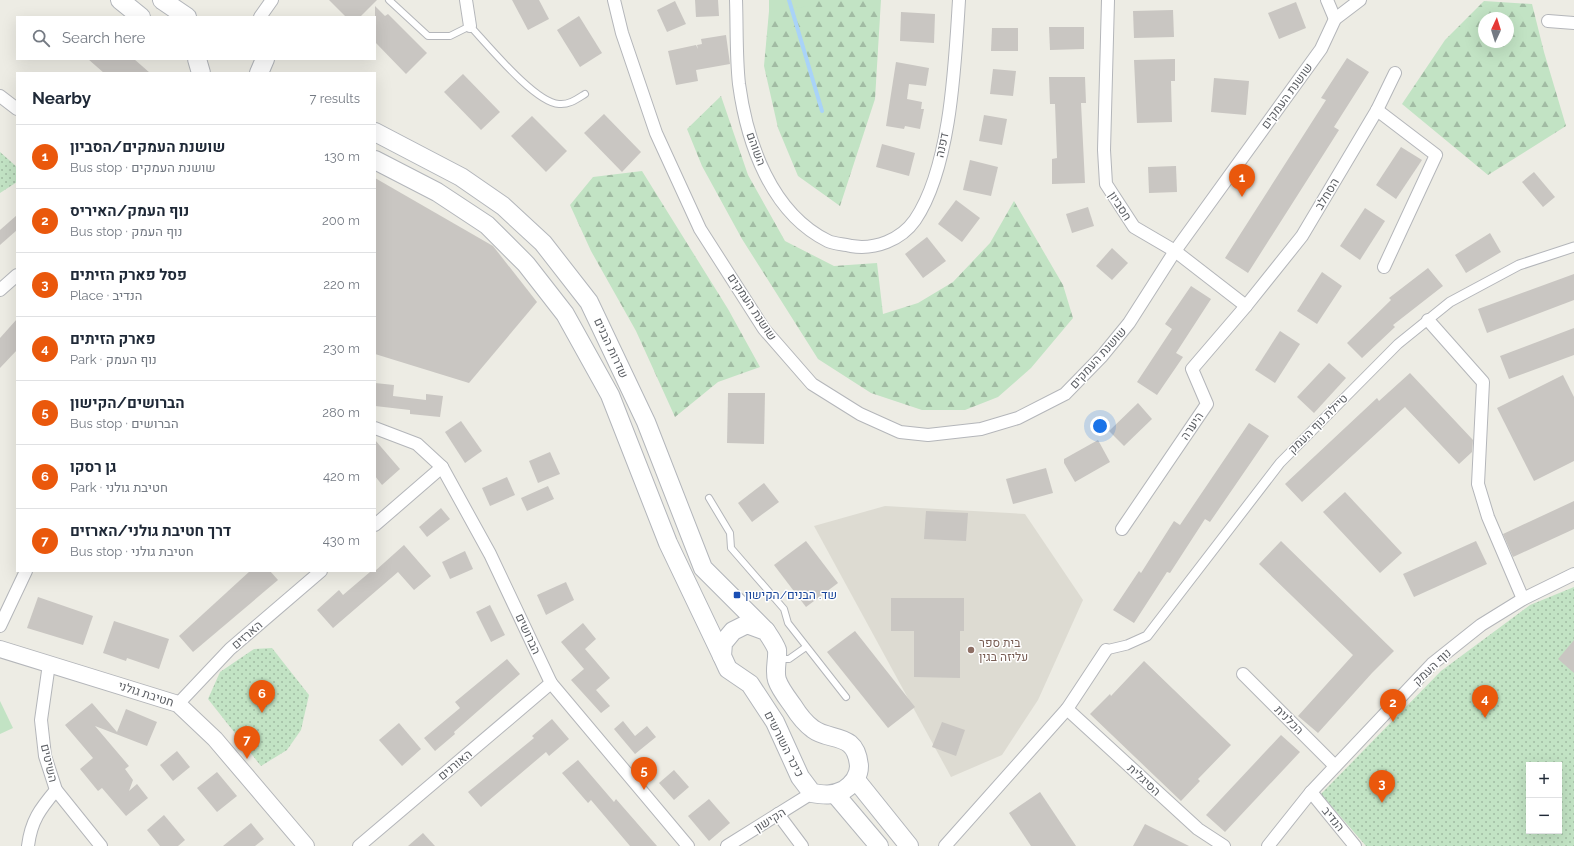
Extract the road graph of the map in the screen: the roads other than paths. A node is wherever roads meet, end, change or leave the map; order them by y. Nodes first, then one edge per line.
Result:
1 (120, 0) edge
2 (162, 0) edge
3 (272, 0) edge
4 (389, 0) edge
5 (466, 0) edge
6 (614, 0) edge
7 (736, 0) edge
8 (959, 0) edge
9 (1108, 0) edge
10 (1327, 0) edge
11 (1360, 0) edge
12 (141, 16) edge
13 (186, 16) edge
14 (261, 16) edge
15 (1335, 20) junction
16 (1548, 20) dead end
17 (1574, 23) edge
18 (470, 26) junction
19 (197, 60) edge
20 (201, 72) edge
21 (1395, 73) dead end
22 (585, 94) dead end
23 (0, 96) edge
24 (16, 108) edge
25 (1377, 110) junction
26 (376, 133) edge
27 (376, 161) edge
28 (857, 247) joint
29 (1574, 247) edge
30 (1175, 251) junction
31 (1384, 267) dead end
32 (16, 276) edge
33 (0, 290) edge
34 (1246, 306) junction
35 (1428, 320) junction
36 (376, 428) edge
37 (442, 467) junction
38 (709, 498) dead end
39 (376, 524) edge
40 (1122, 529) dead end
41 (26, 572) edge
42 (320, 572) edge
43 (1574, 574) edge
44 (1523, 599) junction
45 (0, 626) edge
46 (766, 631) junction
47 (806, 647) junction
48 (0, 649) edge
49 (1106, 650) joint
50 (722, 656) junction
51 (777, 659) junction
52 (49, 664) junction
53 (1243, 674) dead end
54 (551, 683) junction
55 (846, 697) dead end
56 (178, 704) junction
57 (1067, 709) junction
58 (1335, 766) junction
59 (856, 780) junction
60 (56, 790) junction
61 (1311, 792) junction
62 (812, 793) junction
63 (835, 794) junction
64 (778, 814) junction
65 (28, 846) edge
66 (101, 846) edge
67 (306, 846) edge
68 (359, 846) edge
69 (688, 846) edge
70 (728, 846) edge
71 (802, 846) edge
72 (879, 846) edge
73 (909, 846) edge
74 (945, 846) edge
75 (1224, 846) edge
76 (1268, 846) edge
77 (1355, 846) edge

1 - 12 main road
2 - 13 main road
3 - 14 street
4 - 18 lane
5 - 18 street
6 - 30 street, שושנת העמקים
7 - 28 street, השוהם
8 - 28 street, דפנה
9 - 30 street, חסביון
10 - 15 street
11 - 15 street, שושנת העמקים
15 - 30 street, שושנת העמקים
16 - 17 street
18 - 22 lane
19 - 20 main road
21 - 25 street, הסחלב
23 - 24 street
25 - 31 street
25 - 34 street, הסחלב
26 - 46 main road, שדרות הבנים
27 - 50 main road, שדרות הבנים
29 - 35 street, טיילת נוף העמק
30 - 34 street, חסביון
32 - 33 street
34 - 40 street, היערה
35 - 44 street
35 - 49 street, טיילת נוף העמק
36 - 37 street, הברושים
37 - 39 street
37 - 54 street, הברושים
38 - 47 lane
41 - 45 street
42 - 56 street, הארזים
43 - 44 street, נוף העמק
44 - 58 street, נוף העמק
46 - 50 main road
46 - 51 main road, כיכר השורשים
47 - 51 lane
47 - 55 lane
48 - 52 street, חטיבת גולני
49 - 57 street
50 - 62 main road, כיכר השורשים
51 - 59 main road, כיכר השורשים
52 - 56 street, חטיבת גולני
52 - 60 street, השיטים
53 - 58 street, הכלנית
54 - 68 street, האורנים
54 - 69 street, הברושים
56 - 67 street, חטיבת גולני
57 - 74 street
57 - 75 street, הסיגלית
58 - 61 street, נוף העמק
59 - 63 main road
59 - 73 main road
60 - 65 street
60 - 66 street, השיטים
61 - 76 street, נוף העמק
61 - 77 street, הנדיב
62 - 63 main road
62 - 64 street, הקישון
63 - 72 main road
64 - 70 street, הקישון
64 - 71 street

